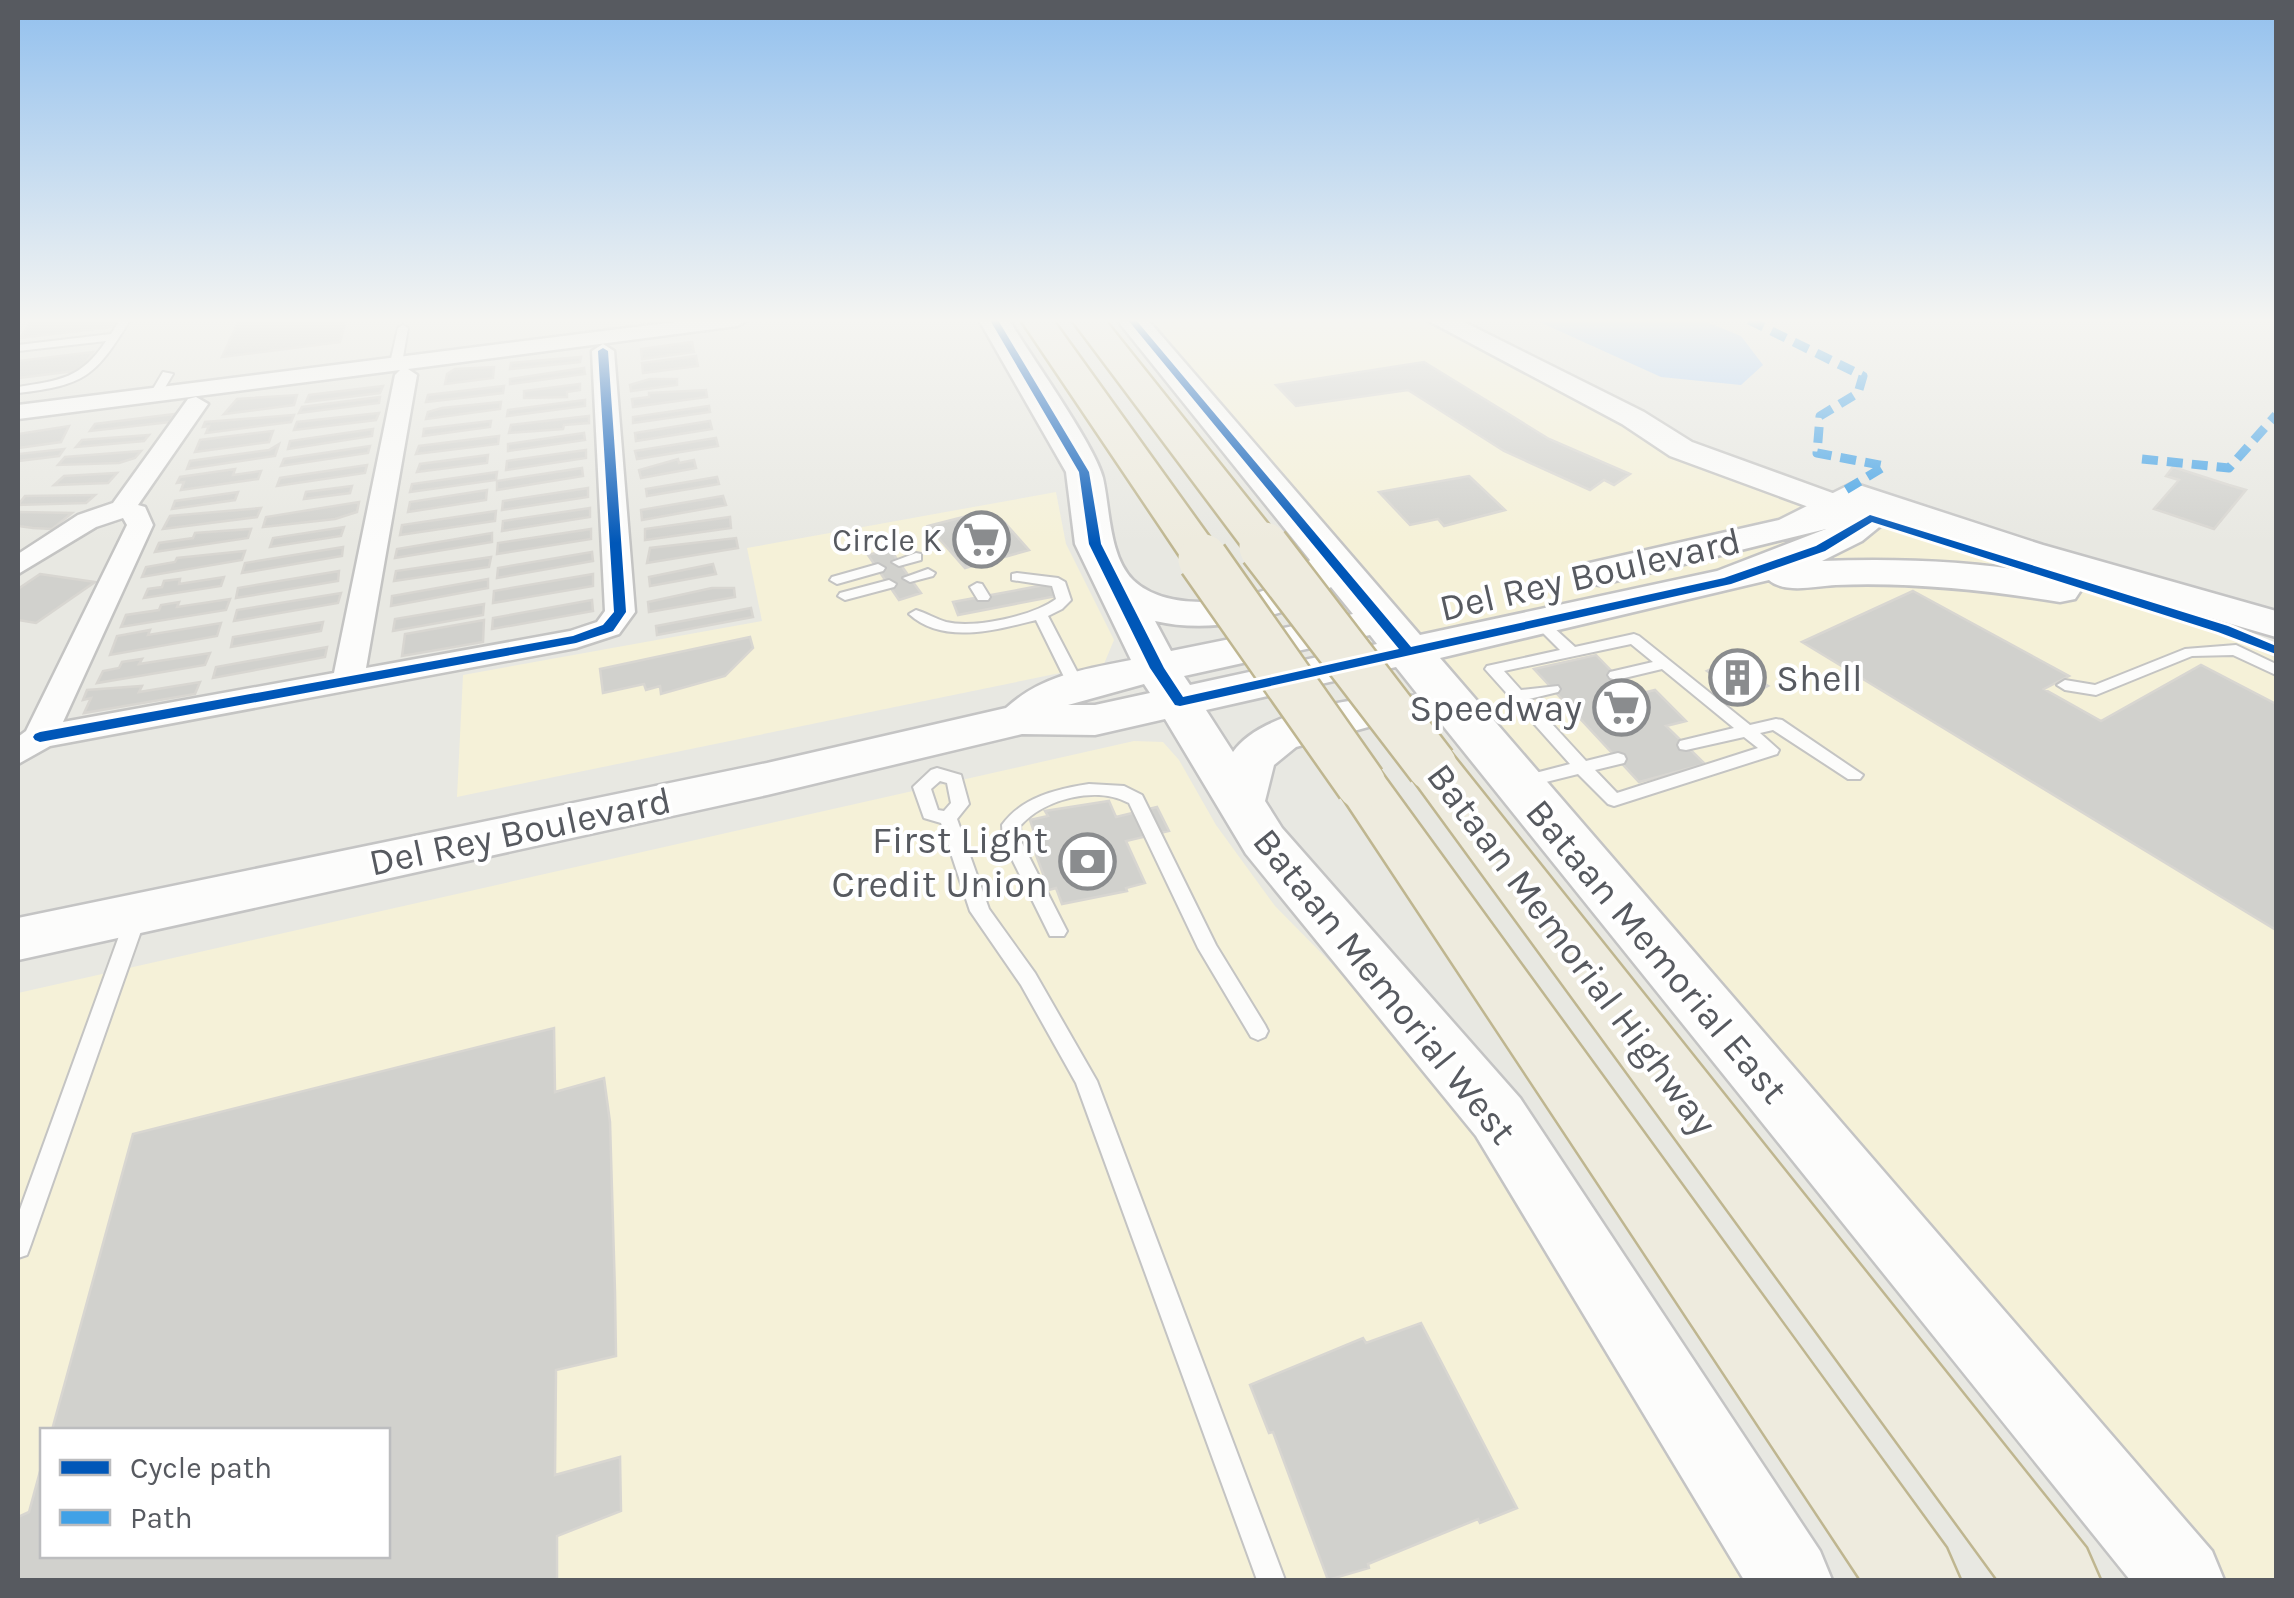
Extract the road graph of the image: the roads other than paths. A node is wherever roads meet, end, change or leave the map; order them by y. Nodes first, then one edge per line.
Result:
1 (152, 395) edge
2 (397, 395) edge
3 (606, 395) edge
4 (1038, 395) edge
5 (1089, 395) edge
6 (1146, 395) edge
7 (1194, 395) edge
8 (1587, 395) edge
9 (196, 404) dead end
10 (18, 412) edge
11 (1860, 506) junction
12 (122, 510) junction
13 (916, 557) dead end
14 (1328, 557) junction
15 (899, 562) dead end
16 (18, 566) edge
17 (878, 568) dead end
18 (928, 573) dead end
19 (1669, 576) junction
20 (910, 578) dead end
21 (837, 580) dead end
22 (1726, 582) junction
23 (888, 584) dead end
24 (1121, 589) junction
25 (845, 596) dead end
26 (916, 614) dead end
27 (1538, 621) junction
28 (2276, 624) edge
29 (2223, 629) junction
30 (1394, 635) junction
31 (2276, 650) edge
32 (1570, 651) junction
33 (1665, 664) junction
34 (2276, 670) edge
35 (1616, 676) dead end
36 (348, 681) junction
37 (1076, 685) junction
38 (1169, 685) junction
39 (2064, 685) dead end
40 (1552, 689) dead end
41 (1518, 696) junction
42 (1022, 719) junction
43 (1748, 731) junction
44 (29, 745) edge
45 (1686, 745) dead end
46 (931, 759) junction
47 (1618, 759) dead end
48 (1500, 762) junction
49 (1854, 775) dead end
50 (1240, 802) junction
51 (948, 818) junction
52 (136, 914) junction
53 (1057, 931) dead end
54 (18, 940) edge
55 (1258, 1031) dead end
56 (18, 1247) edge
57 (1978, 1479) junction
58 (1271, 1580) edge
59 (1791, 1580) edge
60 (1914, 1580) edge
61 (2054, 1580) edge
62 (2086, 1580) edge
63 (2183, 1580) edge

1 - 10 street
2 - 36 street
3 - 36 street
4 - 24 main road, Bataan Memorial West
5 - 60 highway, Bataan Memorial Highway, bridge
6 - 48 highway, Bataan Memorial Highway, bridge
7 - 14 main road, Bataan Memorial East
8 - 11 street
9 - 12 street
11 - 19 main road, Del Rey Boulevard
11 - 22 main road, Del Rey Boulevard
11 - 28 main road
11 - 29 main road
12 - 16 street
12 - 44 street
13 - 15 lane
14 - 24 main road
14 - 30 main road, Bataan Memorial East
17 - 21 lane
18 - 20 lane
19 - 22 main road, Del Rey Boulevard
19 - 27 main road, Del Rey Boulevard
19 - 30 main road, Del Rey Boulevard
22 - 29 main road
23 - 25 lane
24 - 38 main road, Bataan Memorial West
26 - 37 lane
27 - 30 main road, Del Rey Boulevard
27 - 32 lane
29 - 31 main road
30 - 38 main road, Del Rey Boulevard
30 - 48 main road, Bataan Memorial East
32 - 33 lane
32 - 41 lane
33 - 35 lane
33 - 43 lane
34 - 39 lane
36 - 44 street
37 - 38 main road, Del Rey Boulevard
37 - 42 main road, Del Rey Boulevard
38 - 42 main road, Del Rey Boulevard
38 - 50 main road, Bataan Memorial West
40 - 41 lane
41 - 48 lane
42 - 46 main road, Del Rey Boulevard
43 - 45 lane
43 - 48 lane
43 - 49 lane
46 - 51 lane
46 - 51 lane
46 - 52 main road, Del Rey Boulevard
47 - 48 lane
48 - 50 main road
48 - 57 highway, Bataan Memorial Highway
48 - 63 main road, Bataan Memorial East
50 - 59 main road, Bataan Memorial West
51 - 58 lane
52 - 54 main road, Del Rey Boulevard
52 - 56 lane
53 - 55 lane
57 - 61 highway, Bataan Memorial Highway
57 - 62 highway

